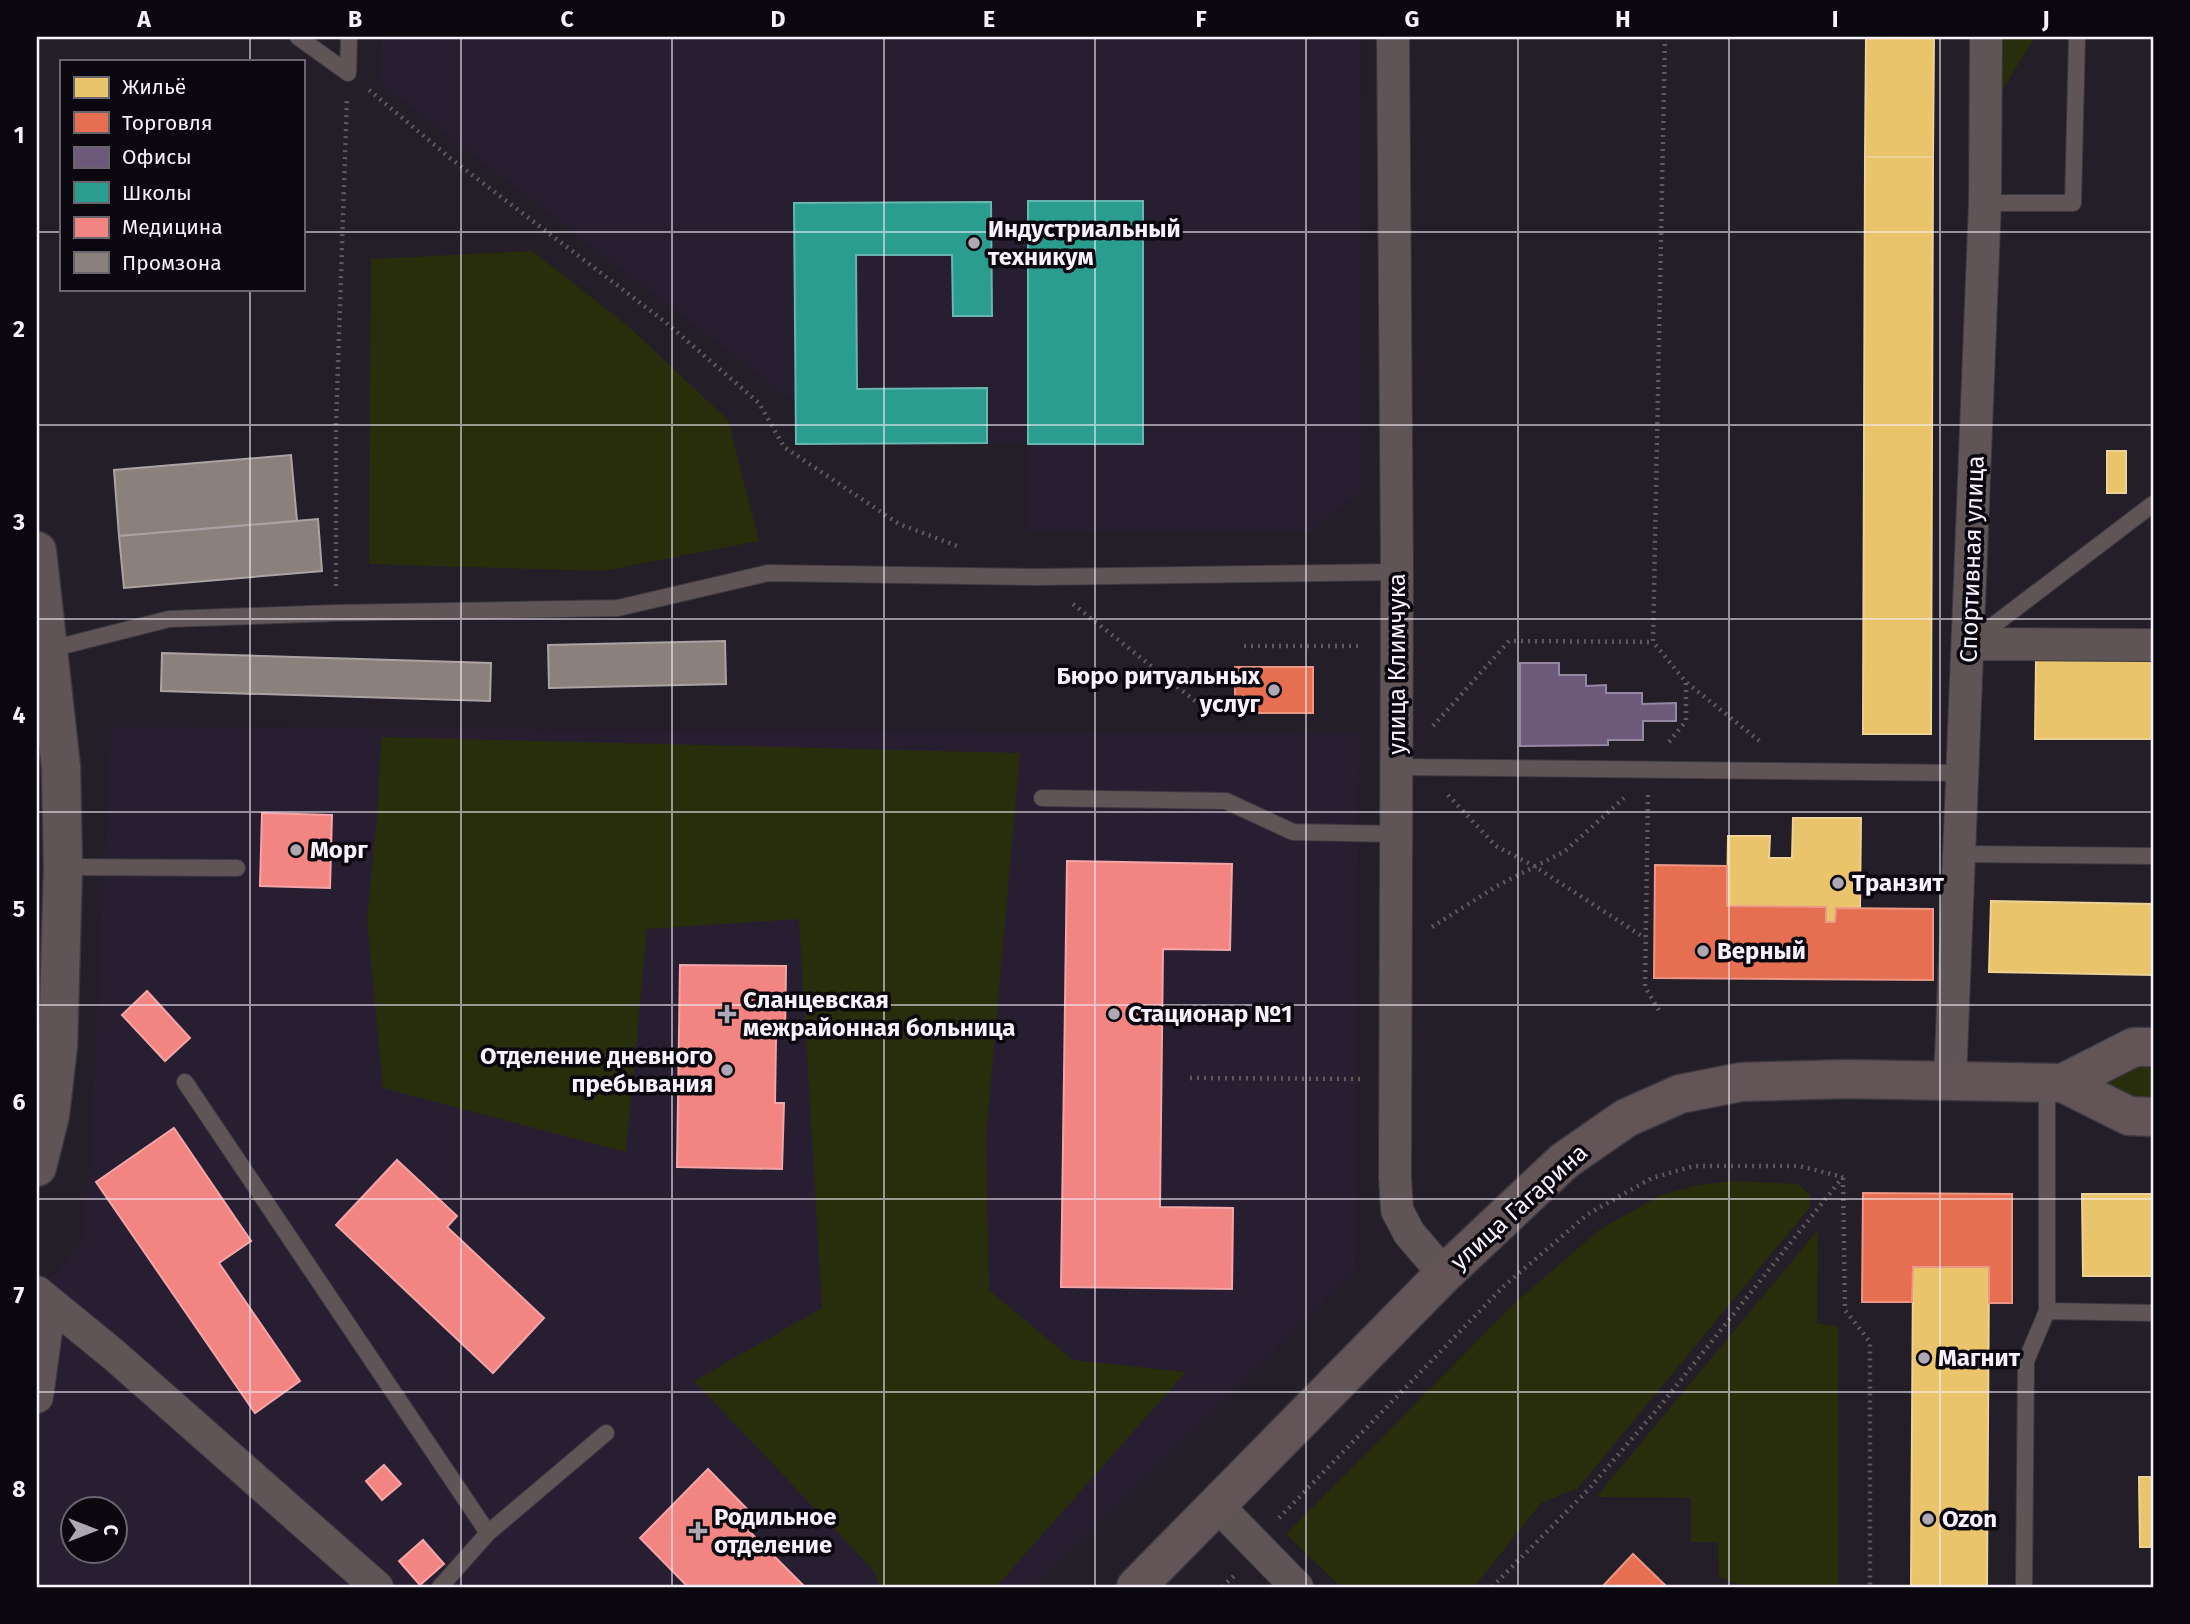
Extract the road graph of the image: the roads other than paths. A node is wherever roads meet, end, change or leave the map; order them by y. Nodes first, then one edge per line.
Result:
1 (298, 37) edge
2 (349, 37) edge
3 (1393, 37) edge
4 (1986, 37) edge
5 (2077, 37) edge
6 (1985, 203) junction
7 (2153, 504) edge
8 (37, 551) edge
9 (1397, 572) junction
10 (1969, 644) junction
11 (2153, 645) edge
12 (42, 650) edge
13 (1397, 767) junction
14 (1963, 773) junction
15 (1042, 798) dead end
16 (1396, 834) junction
17 (1959, 854) junction
18 (2153, 856) edge
19 (63, 867) junction
20 (237, 868) dead end
21 (2153, 1047) edge
22 (1950, 1081) junction
23 (185, 1082) dead end
24 (2055, 1083) junction
25 (2153, 1117) edge
26 (37, 1167) edge
27 (1444, 1275) junction
28 (43, 1297) edge
29 (2047, 1311) junction
30 (2153, 1313) edge
31 (37, 1397) edge
32 (606, 1433) dead end
33 (1216, 1504) junction
34 (488, 1533) junction
35 (377, 1587) edge
36 (440, 1587) edge
37 (1136, 1587) edge
38 (1297, 1587) edge
39 (2024, 1587) edge

1 - 2 lane
3 - 9 street, улица Климчука
4 - 6 street, Спортивная улица
5 - 6 lane
6 - 10 street, Спортивная улица
7 - 10 lane
8 - 12 street
9 - 12 lane
9 - 13 street, улица Климчука
10 - 11 street
10 - 14 street, Спортивная улица
12 - 19 street
13 - 14 lane
13 - 16 street, улица Климчука
14 - 17 street, Спортивная улица
15 - 16 lane
16 - 27 street, улица Климчука
17 - 18 lane
17 - 22 street, Спортивная улица
19 - 20 lane
19 - 26 street
21 - 24 main road
22 - 24 main road, улица Гагарина
22 - 27 main road, улица Гагарина
23 - 34 lane
24 - 25 main road
24 - 29 lane
27 - 33 main road, улица Гагарина
28 - 31 street
28 - 35 street
29 - 30 lane
29 - 39 lane
32 - 34 lane
33 - 37 main road, улица Гагарина
33 - 38 street
34 - 36 lane

